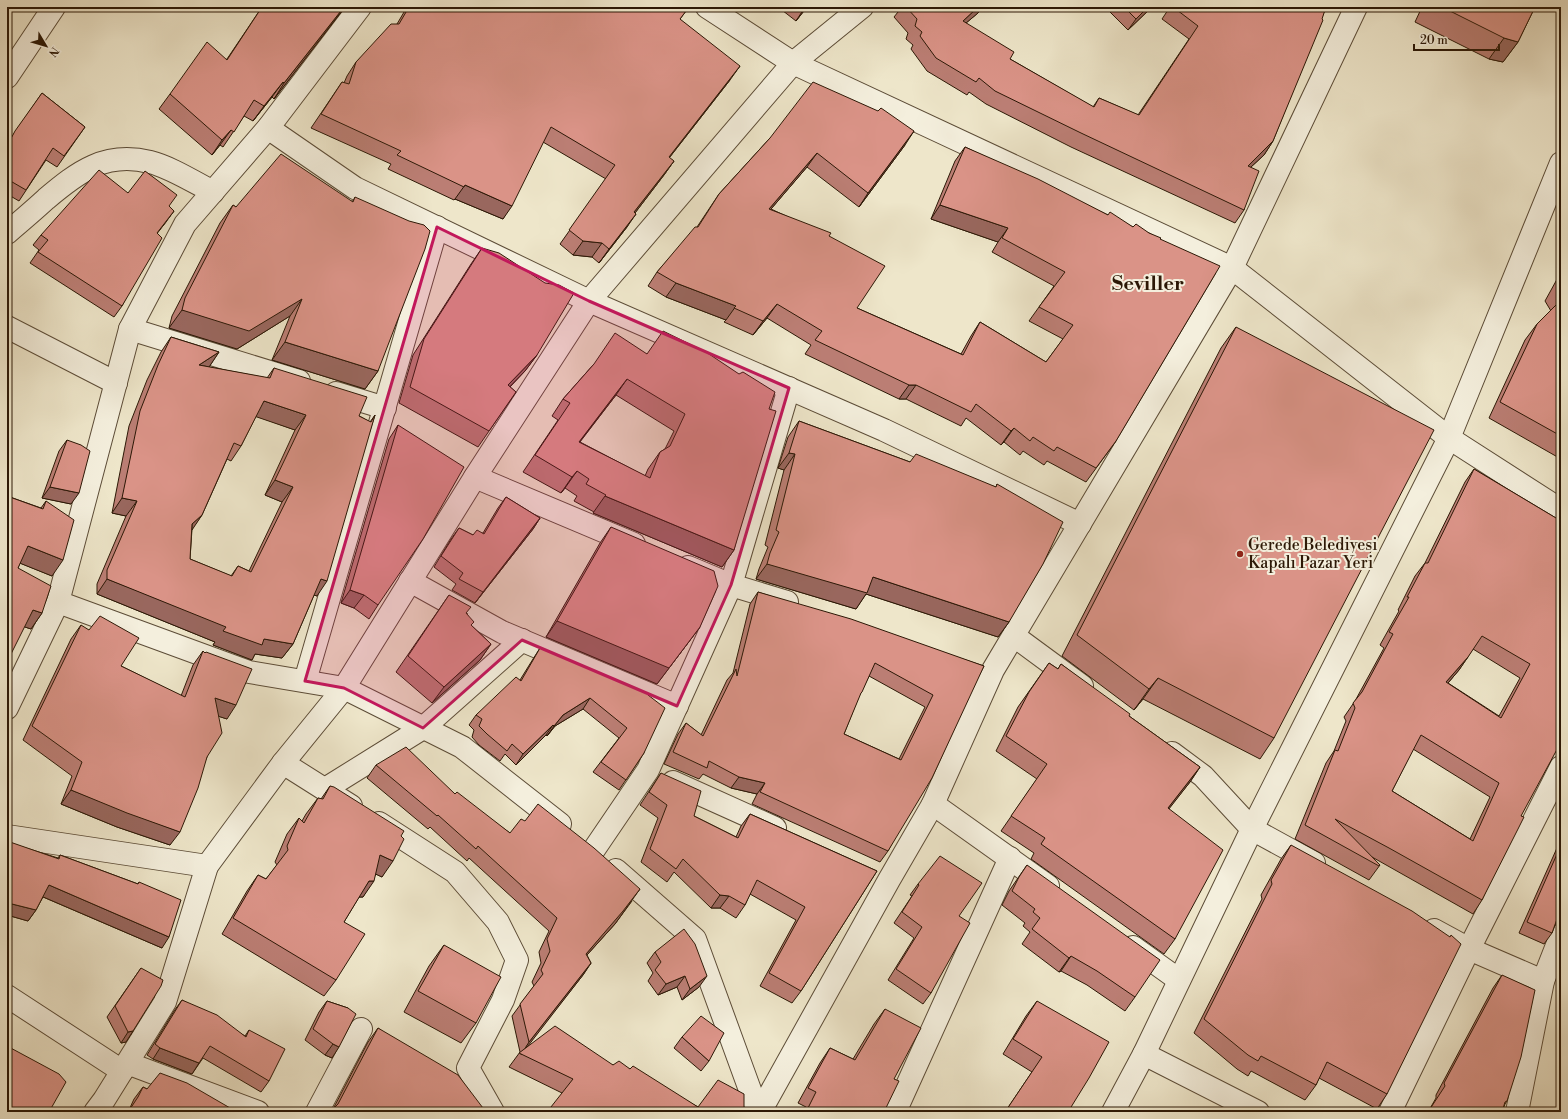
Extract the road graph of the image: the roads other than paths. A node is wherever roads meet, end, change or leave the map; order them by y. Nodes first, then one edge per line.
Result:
1 (54, 7) edge
2 (360, 7) edge
3 (707, 7) edge
4 (862, 7) edge
5 (1356, 7) edge
6 (792, 63) junction
7 (7, 77) edge
8 (268, 128) junction
9 (1561, 163) edge
10 (213, 192) junction
11 (437, 228) junction
12 (7, 233) edge
13 (1232, 268) junction
14 (589, 301) junction
15 (7, 327) edge
16 (130, 329) junction
17 (116, 383) junction
18 (789, 388) junction
19 (385, 408) junction
20 (1449, 438) junction
21 (475, 477) junction
22 (1561, 510) edge
23 (1080, 524) junction
24 (650, 551) edge
25 (672, 560) edge
26 (410, 581) junction
27 (731, 585) junction
28 (58, 602) junction
29 (803, 606) edge
30 (1014, 636) junction
31 (522, 640) junction
32 (971, 663) edge
33 (993, 670) junction
34 (305, 682) junction
35 (344, 688) junction
36 (1096, 696) edge
37 (677, 706) junction
38 (7, 708) edge
39 (423, 728) junction
40 (1158, 743) edge
41 (283, 763) junction
42 (1561, 767) edge
43 (648, 770) junction
44 (325, 789) junction
45 (933, 804) junction
46 (1252, 829) junction
47 (790, 835) edge
48 (7, 836) edge
49 (593, 851) junction
50 (1010, 858) junction
51 (207, 866) junction
52 (868, 870) edge
53 (1329, 871) edge
54 (889, 880) junction
55 (1066, 898) edge
56 (1420, 922) edge
57 (1116, 935) edge
58 (1561, 935) edge
59 (1469, 949) junction
60 (1179, 980) junction
61 (1543, 981) junction
62 (7, 996) edge
63 (361, 1029) dead end
64 (1144, 1054) junction
65 (125, 1067) junction
66 (95, 1112) edge
67 (258, 1112) edge
68 (317, 1112) edge
69 (493, 1112) edge
70 (759, 1112) edge
71 (895, 1112) edge
72 (1113, 1112) edge
73 (1258, 1112) edge
74 (1390, 1112) edge
75 (1517, 1112) edge

1 - 7 street
2 - 8 street
3 - 6 street
4 - 6 street
5 - 13 street
6 - 13 street
6 - 14 street
8 - 10 street
8 - 11 street
9 - 20 street
10 - 12 street
10 - 16 street
11 - 14 street
11 - 19 street
13 - 20 street
13 - 23 street
14 - 18 street
14 - 21 street
15 - 17 street
16 - 17 street
16 - 19 street
17 - 28 street
18 - 23 street
18 - 27 street
19 - 34 street
20 - 22 street
20 - 46 street
21 - 24 street
21 - 26 street
23 - 30 street
25 - 27 street
26 - 31 street
26 - 35 street
27 - 29 street
27 - 37 street
28 - 34 street
28 - 38 street
30 - 33 street
30 - 36 street
31 - 37 street
31 - 39 street
32 - 33 street
33 - 45 street
34 - 35 street
35 - 39 street
35 - 41 street
37 - 43 street
39 - 44 street
39 - 49 street
40 - 46 street
41 - 44 street
41 - 51 street
42 - 59 street
43 - 47 street
43 - 49 street
44 - 69 street
45 - 50 street
45 - 54 street
46 - 53 street
46 - 60 street
48 - 51 street
49 - 70 street
50 - 55 street
50 - 71 street
51 - 65 street
52 - 54 street
54 - 70 street
56 - 59 street
57 - 60 street
58 - 61 street
59 - 61 street
59 - 74 street
60 - 64 street
61 - 75 street
62 - 65 street
63 - 68 street
64 - 72 street
64 - 73 street
65 - 66 street
65 - 67 street

